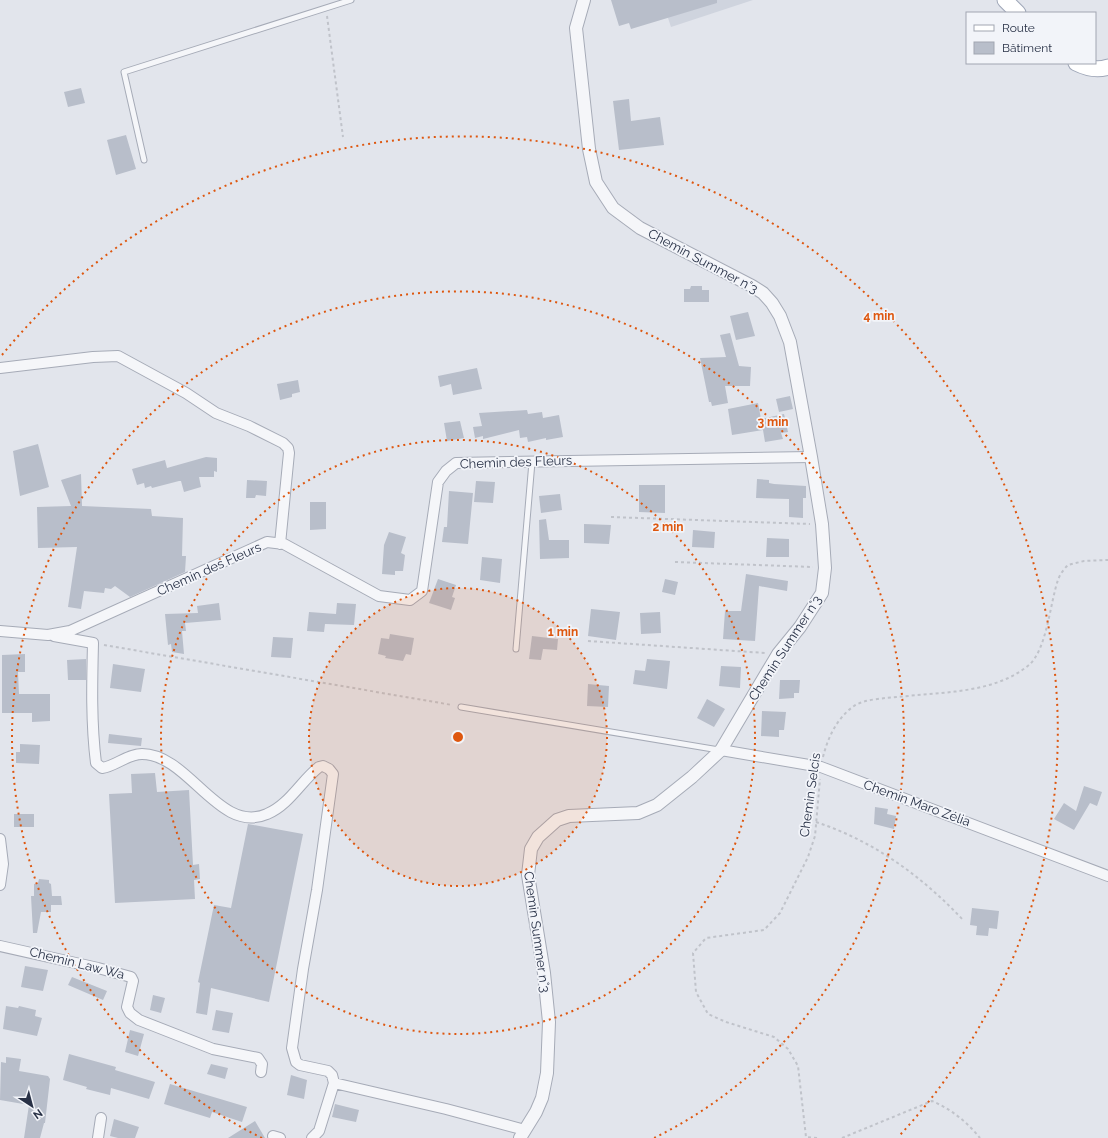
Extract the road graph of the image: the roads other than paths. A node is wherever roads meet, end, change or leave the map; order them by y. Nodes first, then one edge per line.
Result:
1 (351, 0) edge
2 (584, 0) edge
3 (1006, 0) edge
4 (1017, 12) edge
5 (1079, 64) edge
6 (1108, 67) edge
7 (144, 160) dead end
8 (0, 368) edge
9 (811, 457) junction
10 (533, 461) junction
11 (280, 544) junction
12 (0, 631) edge
13 (48, 635) junction
14 (516, 649) dead end
15 (461, 707) road end
16 (721, 750) junction
17 (0, 838) edge
18 (1108, 876) edge
19 (0, 884) edge
20 (0, 946) edge
21 (261, 1072) dead end
22 (334, 1083) junction
23 (101, 1118) dead end
24 (522, 1134) edge
25 (98, 1138) edge
26 (312, 1138) edge

1 - 7 lane
2 - 9 street, Chemin Summer n°3
3 - 4 main road
5 - 6 main road
8 - 11 street
9 - 10 street, Chemin des Fleurs
9 - 16 street, Chemin Summer n°3
10 - 11 street, Chemin des Fleurs
10 - 14 lane
11 - 13 street, Chemin des Fleurs
12 - 13 street, Chemin des Fleurs
13 - 22 street
15 - 16 lane
16 - 18 street, Chemin Maro Zélia
16 - 24 street, Chemin Summer n°3
17 - 19 street
20 - 21 street, Chemin Law Wa
22 - 24 street
22 - 26 street
23 - 25 street

